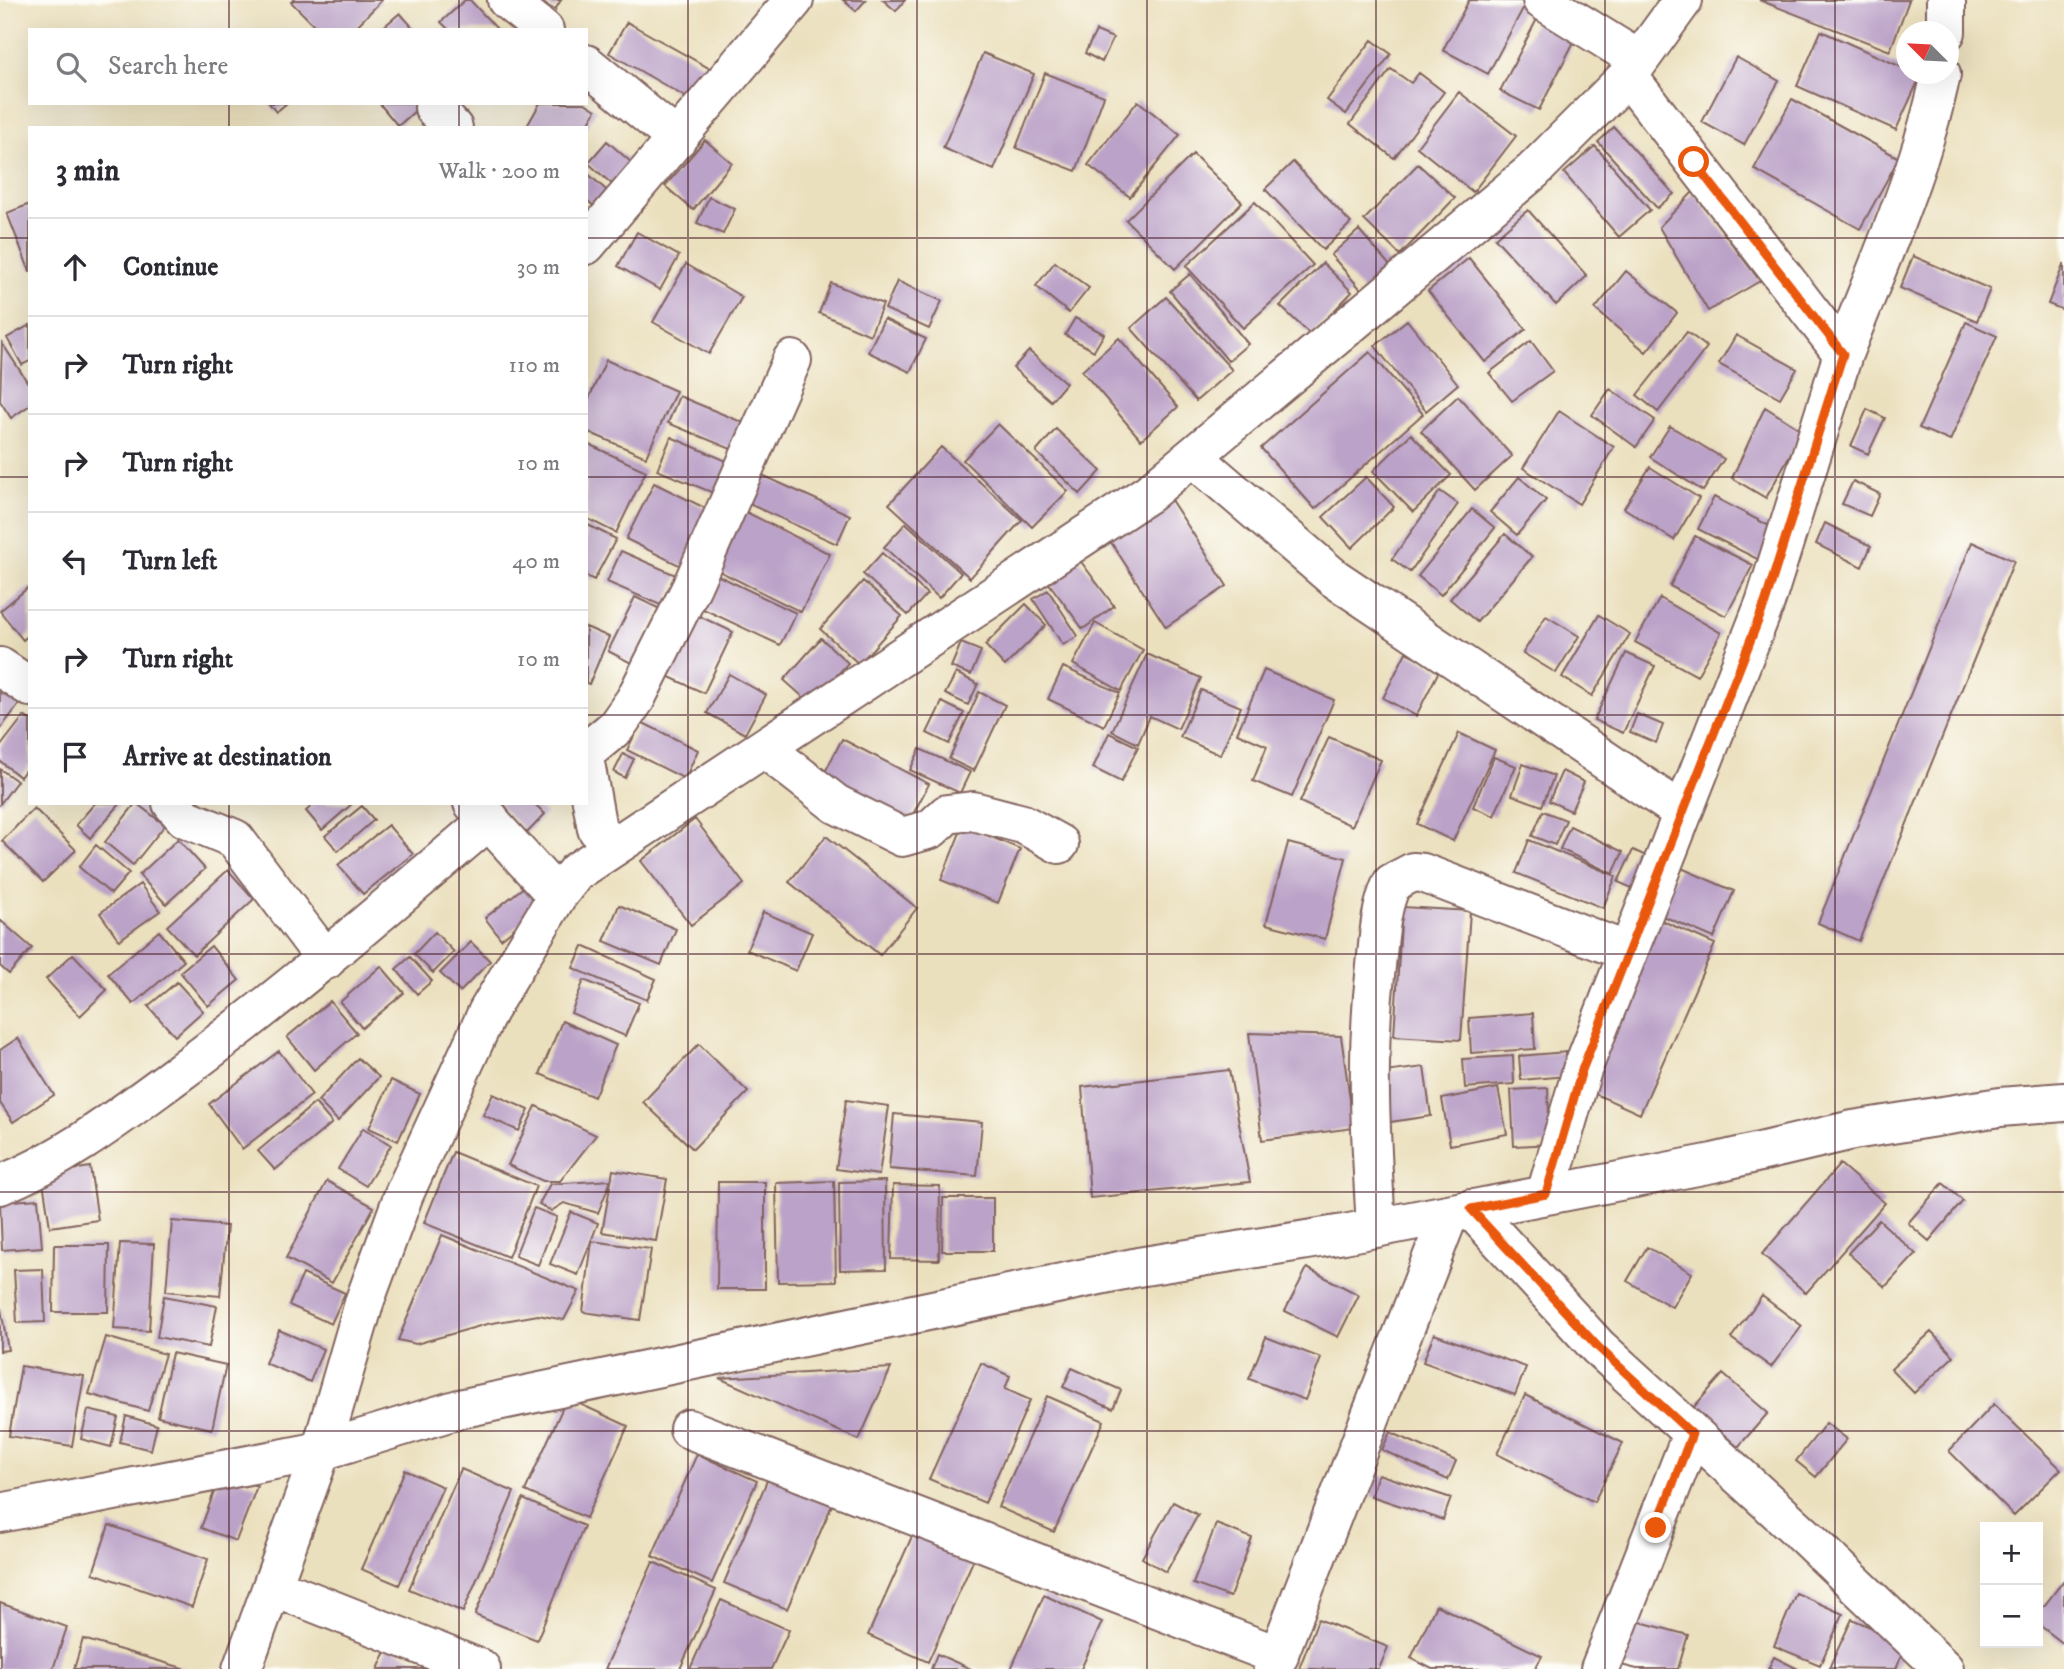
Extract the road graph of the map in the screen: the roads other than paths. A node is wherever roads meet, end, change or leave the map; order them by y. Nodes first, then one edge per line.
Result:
1 (507, 0) edge
2 (794, 0) edge
3 (1542, 0) edge
4 (1683, 0) edge
5 (1946, 0) edge
6 (1946, 21) edge
7 (542, 28) edge
8 (588, 66) edge
9 (1634, 68) junction
10 (1939, 84) edge
11 (677, 139) junction
12 (588, 243) edge
13 (1843, 354) junction
14 (792, 360) dead end
15 (1193, 457) junction
16 (0, 667) edge
17 (28, 686) edge
18 (764, 748) junction
19 (588, 750) edge
20 (588, 779) edge
21 (174, 805) edge
22 (482, 811) edge
23 (1682, 812) junction
24 (1059, 844) dead end
25 (612, 846) junction
26 (557, 897) junction
27 (1629, 952) junction
28 (326, 960) junction
29 (2064, 1102) edge
30 (0, 1185) edge
31 (1546, 1194) junction
32 (1460, 1211) junction
33 (1376, 1228) junction
34 (689, 1429) dead end
35 (1692, 1434) junction
36 (321, 1451) junction
37 (0, 1513) edge
38 (272, 1586) junction
39 (1276, 1662) edge
40 (1933, 1664) edge
41 (242, 1669) edge
42 (481, 1669) edge
43 (1600, 1669) edge

1 - 7 street
2 - 11 street
3 - 9 street
4 - 9 street
5 - 6 street
8 - 11 street
9 - 13 street
9 - 15 street
10 - 13 street
11 - 12 street
13 - 23 street
14 - 19 street
15 - 18 street
15 - 23 street
16 - 17 street
18 - 24 street
18 - 25 street
20 - 25 street
21 - 28 street
22 - 26 street
22 - 28 street
23 - 27 street
25 - 26 street
26 - 36 street
27 - 31 street
27 - 33 street
28 - 30 street
29 - 31 street
31 - 32 street
32 - 33 street
32 - 35 street
32 - 39 street
33 - 36 street
34 - 39 street
35 - 40 street
35 - 43 street
36 - 37 street
36 - 38 street
38 - 41 street
38 - 42 street

